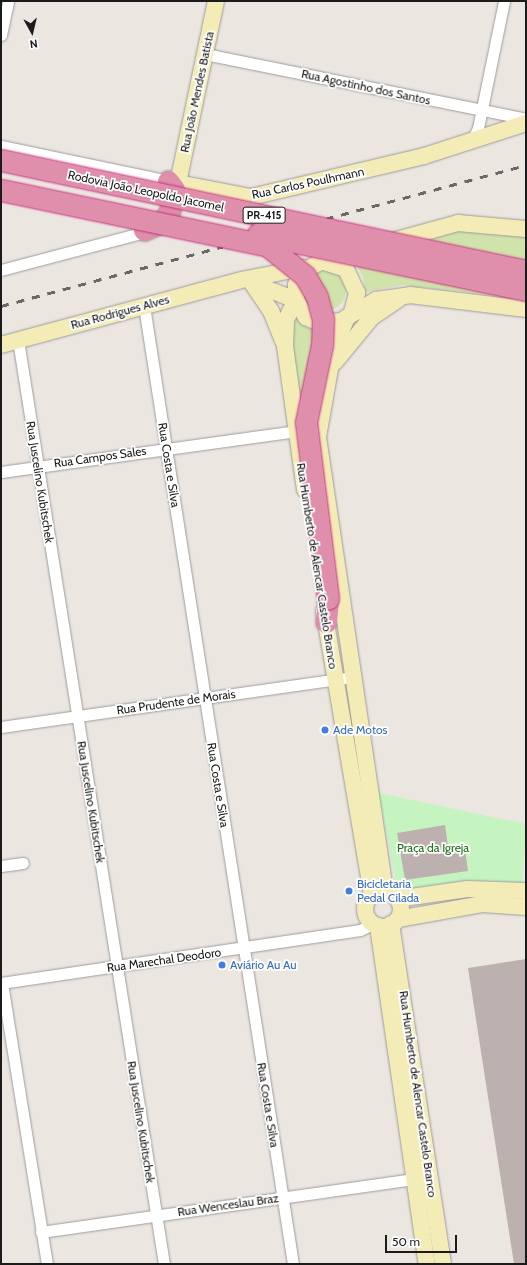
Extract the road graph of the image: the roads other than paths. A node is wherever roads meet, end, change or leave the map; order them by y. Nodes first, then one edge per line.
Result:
1 (8, 1) edge
2 (216, 1) edge
3 (504, 1) edge
4 (1, 35) edge
5 (205, 54) junction
6 (481, 110) junction
7 (526, 119) edge
8 (526, 123) edge
9 (472, 140) junction
10 (1, 146) edge
11 (1, 160) edge
12 (1, 180) edge
13 (173, 182) junction
14 (1, 190) edge
15 (1, 199) edge
16 (526, 229) edge
17 (330, 262) junction
18 (308, 267) junction
19 (1, 270) edge
20 (526, 270) edge
21 (244, 281) junction
22 (526, 290) edge
23 (410, 295) junction
24 (296, 300) junction
25 (144, 306) junction
26 (526, 309) edge
27 (349, 315) junction
28 (18, 340) junction
29 (1, 345) edge
30 (285, 346) junction
31 (328, 377) junction
32 (295, 431) junction
33 (166, 448) junction
34 (37, 466) junction
35 (1, 472) edge
36 (326, 622) junction
37 (351, 676) junction
38 (335, 679) junction
39 (204, 698) junction
40 (78, 716) junction
41 (1, 727) edge
42 (23, 863) dead end
43 (1, 866) edge
44 (526, 891) edge
45 (385, 895) junction
46 (501, 897) junction
47 (526, 907) edge
48 (385, 923) junction
49 (244, 948) junction
50 (116, 967) junction
51 (1, 983) edge
52 (422, 1178) junction
53 (283, 1197) junction
54 (156, 1216) junction
55 (41, 1232) junction
56 (47, 1264) edge
57 (164, 1264) edge
58 (293, 1264) edge
59 (427, 1264) edge
60 (443, 1264) edge

1 - 4 street
2 - 5 main road, Rua João Mendes Batista
3 - 6 street
5 - 6 street, Rua Agostinho dos Santos
5 - 13 main road, Rua João Mendes Batista
6 - 7 street, Rua Agostinho dos Santos
6 - 9 street
8 - 9 main road, Rua Carlos Poulhmann
9 - 13 main road, Rua Carlos Poulhmann
10 - 13 street, Rua Carlos Poulhmann
11 - 20 highway, Rodovia João Leopoldo Jacomel / PR-415, bridge
12 - 22 highway, Rodovia João Leopoldo Jacomel / PR-415, bridge
13 - 15 highway
13 - 19 street
14 - 36 highway, bridge
16 - 17 main road
17 - 18 main road
17 - 27 main road
18 - 21 main road, Rua Rodrigues Alves
18 - 24 main road
21 - 24 main road
21 - 25 main road, Rua Rodrigues Alves
21 - 30 main road
23 - 26 main road
23 - 27 main road
23 - 31 main road
24 - 27 main road
24 - 30 main road, Rua Humberto de Alencar Castelo Branco
25 - 28 main road, Rua Rodrigues Alves
25 - 33 street, Rua Costa e Silva
27 - 31 main road, Rua Humberto de Alencar Castelo Branco
28 - 29 main road, Rua Rodrigues Alves
28 - 34 street, Rua Juscelino Kubitschek
30 - 32 main road, Rua Humberto de Alencar Castelo Branco
31 - 37 main road, Rua Humberto de Alencar Castelo Branco
32 - 33 street, Rua Campos Sales
32 - 36 main road, Rua Humberto de Alencar Castelo Branco
33 - 34 street, Rua Campos Sales
33 - 39 street, Rua Costa e Silva
34 - 35 street, Rua Campos Sales
34 - 40 street, Rua Juscelino Kubitschek
36 - 38 main road, Rua Humberto de Alencar Castelo Branco
37 - 38 street, Rua Prudente de Morais
37 - 45 main road, Rua Humberto de Alencar Castelo Branco
38 - 39 street, Rua Prudente de Morais
38 - 45 main road, Rua Humberto de Alencar Castelo Branco
39 - 40 street, Rua Prudente de Morais
39 - 49 street, Rua Costa e Silva
40 - 41 street, Rua Prudente de Morais
40 - 50 street, Rua Juscelino Kubitschek
42 - 43 street
44 - 46 main road
45 - 46 main road
45 - 48 main road
45 - 48 main road
46 - 47 main road
46 - 48 main road
48 - 49 street, Rua Marechal Deodoro
48 - 52 main road, Rua Humberto de Alencar Castelo Branco
49 - 50 street, Rua Marechal Deodoro
49 - 53 street, Rua Costa e Silva
50 - 51 street, Rua Marechal Deodoro
50 - 54 street, Rua Juscelino Kubitschek
51 - 55 street
52 - 53 street, Rua Wenceslau Braz
52 - 59 main road, Rua Humberto de Alencar Castelo Branco
52 - 60 main road, Rua Humberto de Alencar Castelo Branco
53 - 54 street, Rua Wenceslau Braz
53 - 58 street, Rua Costa e Silva
54 - 55 street, Rua Wenceslau Braz
54 - 57 street, Rua Juscelino Kubitschek
55 - 56 street

